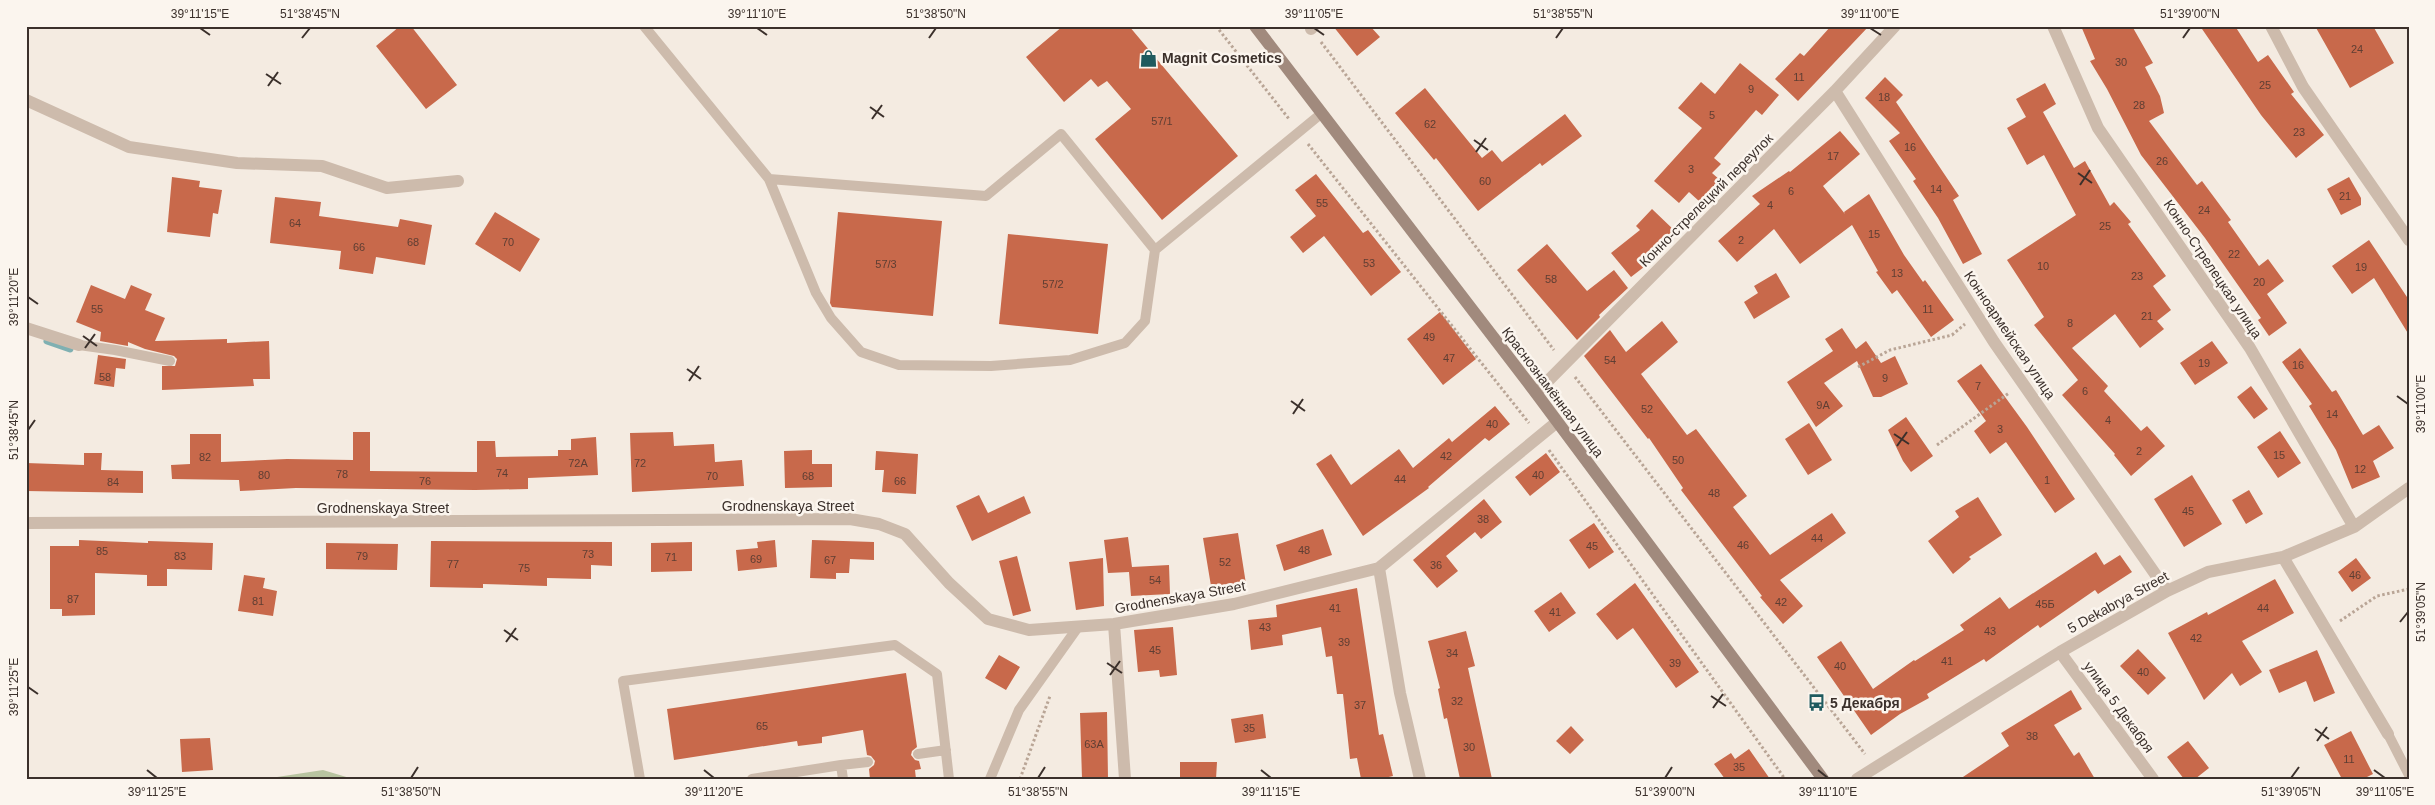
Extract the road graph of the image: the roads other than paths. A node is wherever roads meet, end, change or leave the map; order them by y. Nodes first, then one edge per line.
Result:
1 (1255, 26) edge
2 (1895, 26) edge
3 (2053, 26) edge
4 (2271, 26) edge
5 (649, 28) edge
6 (1835, 91) junction
7 (26, 100) edge
8 (1322, 113) junction
9 (769, 179) junction
10 (458, 181) dead end
11 (2409, 240) edge
12 (1156, 250) junction
13 (26, 328) edge
14 (79, 345) joint
15 (170, 361) dead end
16 (1536, 393) junction
17 (1556, 422) junction
18 (2409, 488) edge
19 (26, 523) edge
20 (2354, 527) junction
21 (2283, 557) junction
22 (1379, 568) junction
23 (2167, 591) junction
24 (1114, 624) junction
25 (1078, 627) junction
26 (2060, 652) junction
27 (2388, 734) joint
28 (946, 750) junction
29 (918, 754) dead end
30 (868, 762) dead end
31 (841, 765) junction
32 (2409, 775) edge
33 (640, 779) edge
34 (752, 779) edge
35 (843, 779) edge
36 (949, 779) edge
37 (990, 779) edge
38 (1125, 779) edge
39 (1420, 779) edge
40 (1823, 779) edge
41 (1857, 779) edge
42 (2153, 779) edge

1 - 8 street, Краснознамённая улица
2 - 6 street, Конно-стрелецкий переулок
3 - 20 street, Конно-Стрелецкая улица
4 - 11 street
5 - 9 lane
6 - 16 street, Конно-стрелецкий переулок
6 - 23 street, Конноармейская улица
7 - 10 street
8 - 12 lane
8 - 16 street, Краснознамённая улица
9 - 12 lane
9 - 12 lane
13 - 14 street
14 - 15 lane
16 - 17 street, Краснознамённая улица
17 - 22 street
17 - 40 street, Краснознамённая улица
18 - 20 street, 5 Dekabrya Street
19 - 25 street, Grodnenskaya Street
20 - 21 street, 5 Dekabrya Street
21 - 23 street, 5 Dekabrya Street
21 - 27 street
22 - 24 street, Grodnenskaya Street
22 - 39 street
23 - 26 street, 5 Dekabrya Street
24 - 25 street, Grodnenskaya Street
24 - 38 street
25 - 37 lane
26 - 41 street, 5 Dekabrya Street
26 - 42 street, улица 5 Декабря
27 - 32 lane
28 - 29 lane
28 - 33 lane
28 - 36 lane
30 - 31 lane
31 - 34 lane
31 - 35 lane

